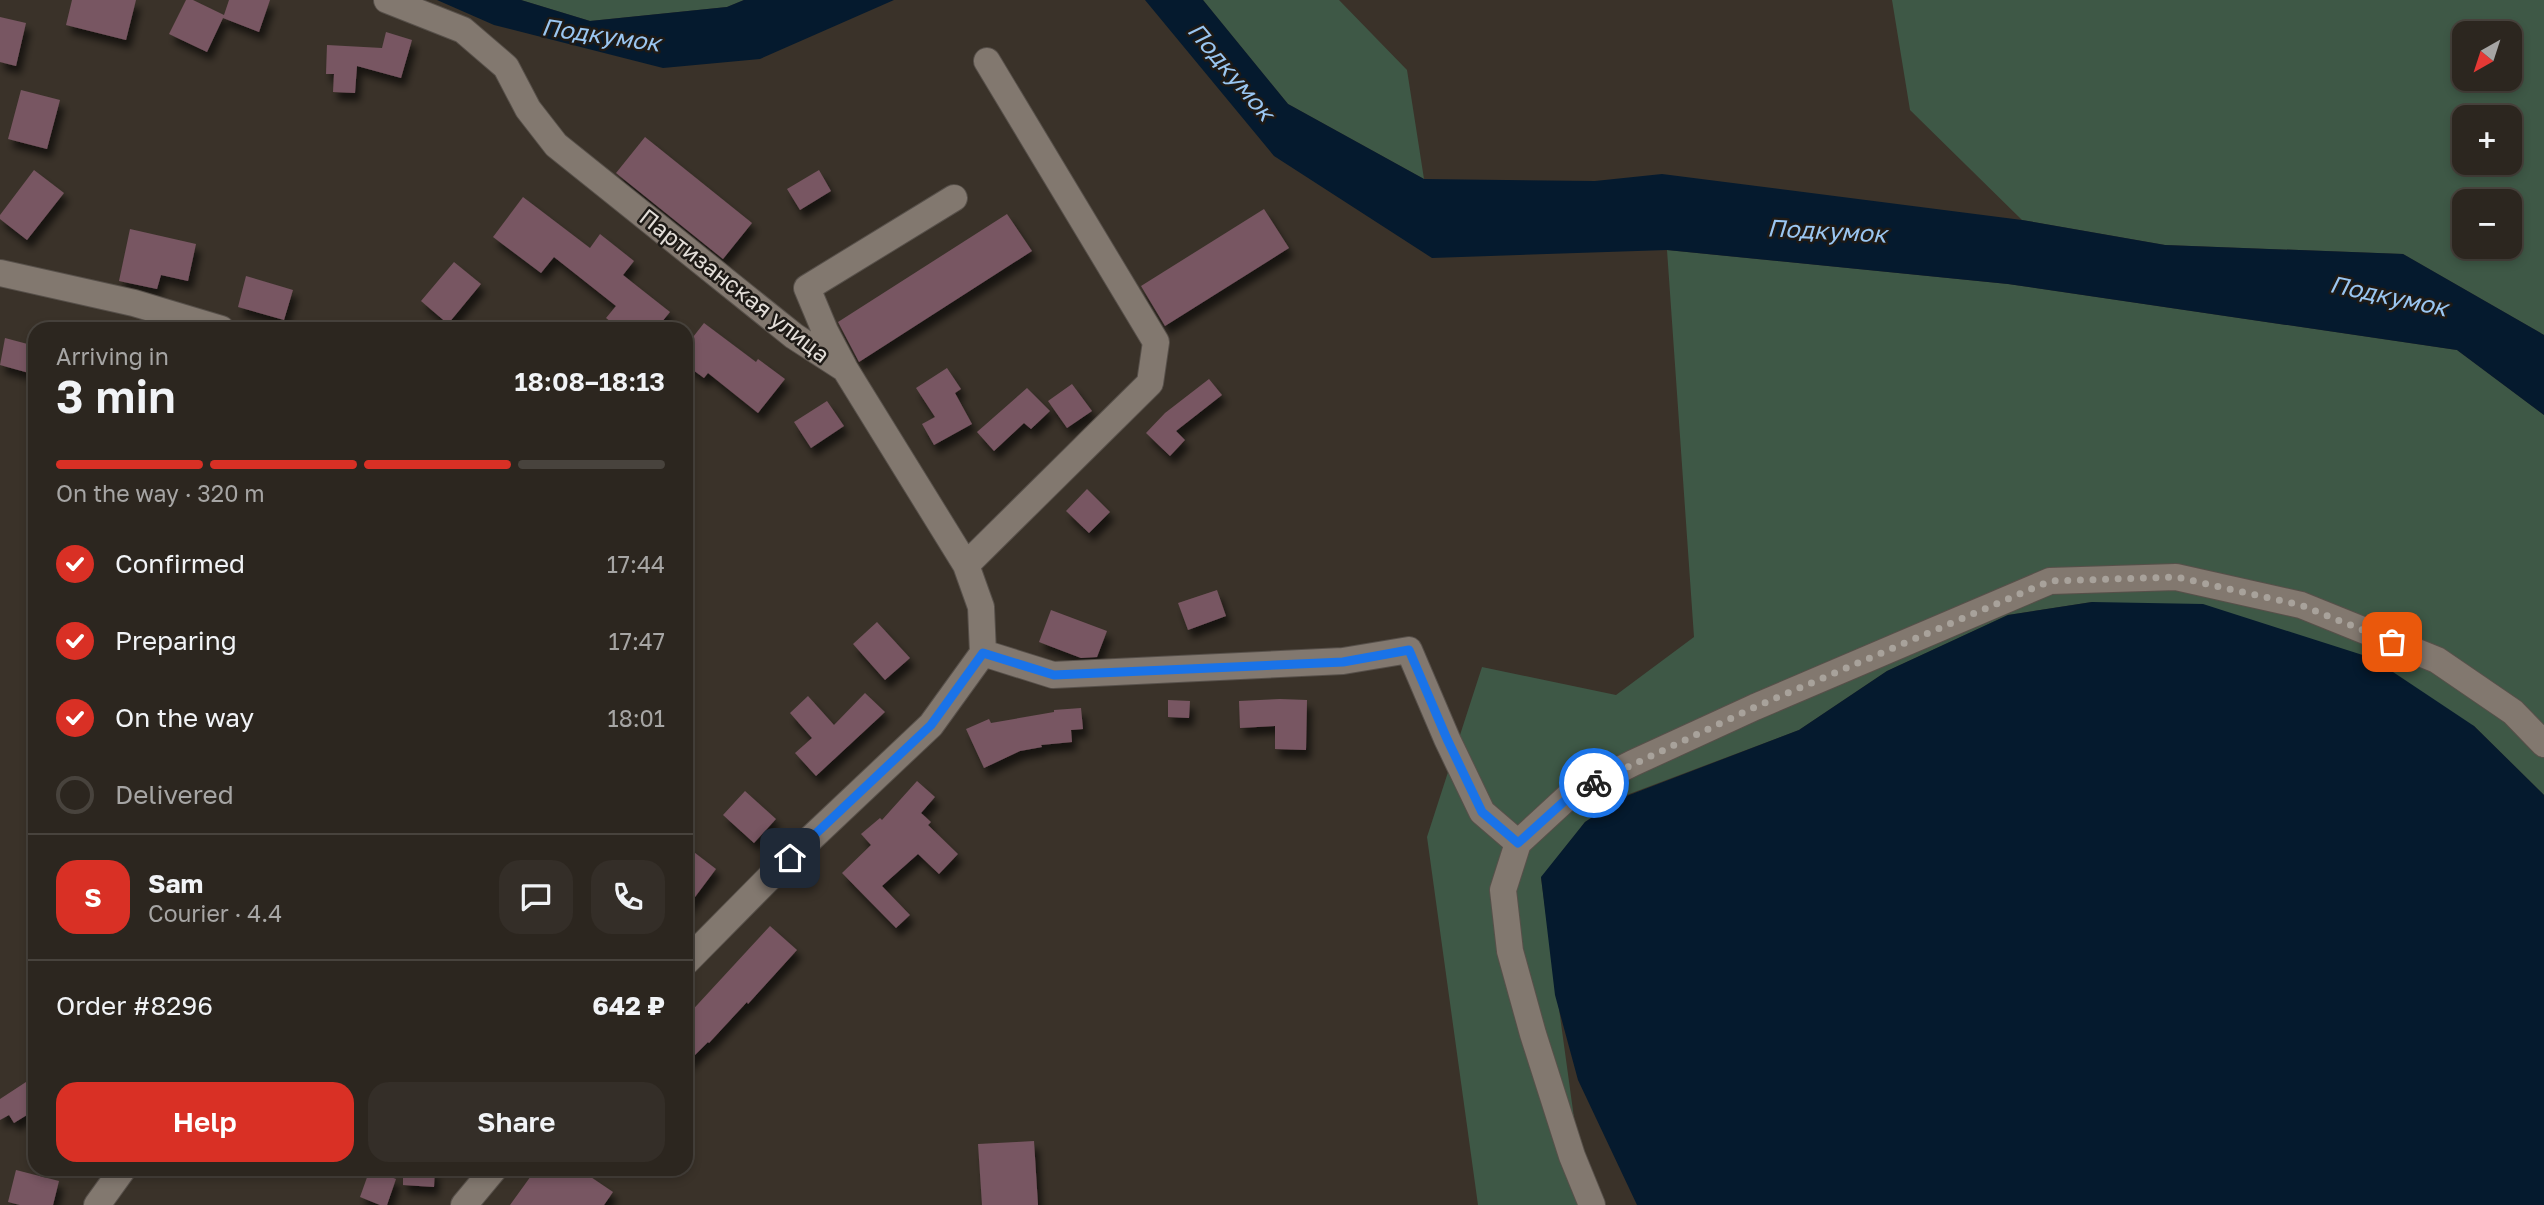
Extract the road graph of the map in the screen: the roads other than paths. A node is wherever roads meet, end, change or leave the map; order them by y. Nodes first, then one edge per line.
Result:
1 (387, 0) edge
2 (987, 61) dead end
3 (954, 198) dead end
4 (0, 273) edge
5 (198, 322) edge
6 (845, 369) junction
7 (966, 565) junction
8 (983, 653) junction
9 (2544, 744) edge
10 (1518, 843) junction
11 (693, 955) edge
12 (117, 1176) edge
13 (488, 1176) edge
14 (97, 1205) edge
15 (464, 1205) edge
16 (1592, 1205) edge

1 - 6 street, Партизанская улица
2 - 7 street
3 - 6 street
4 - 5 street
6 - 7 street, Партизанская улица
7 - 8 street, Партизанская улица
8 - 10 street
8 - 11 street
9 - 10 street
10 - 16 street
12 - 14 street
13 - 15 street

